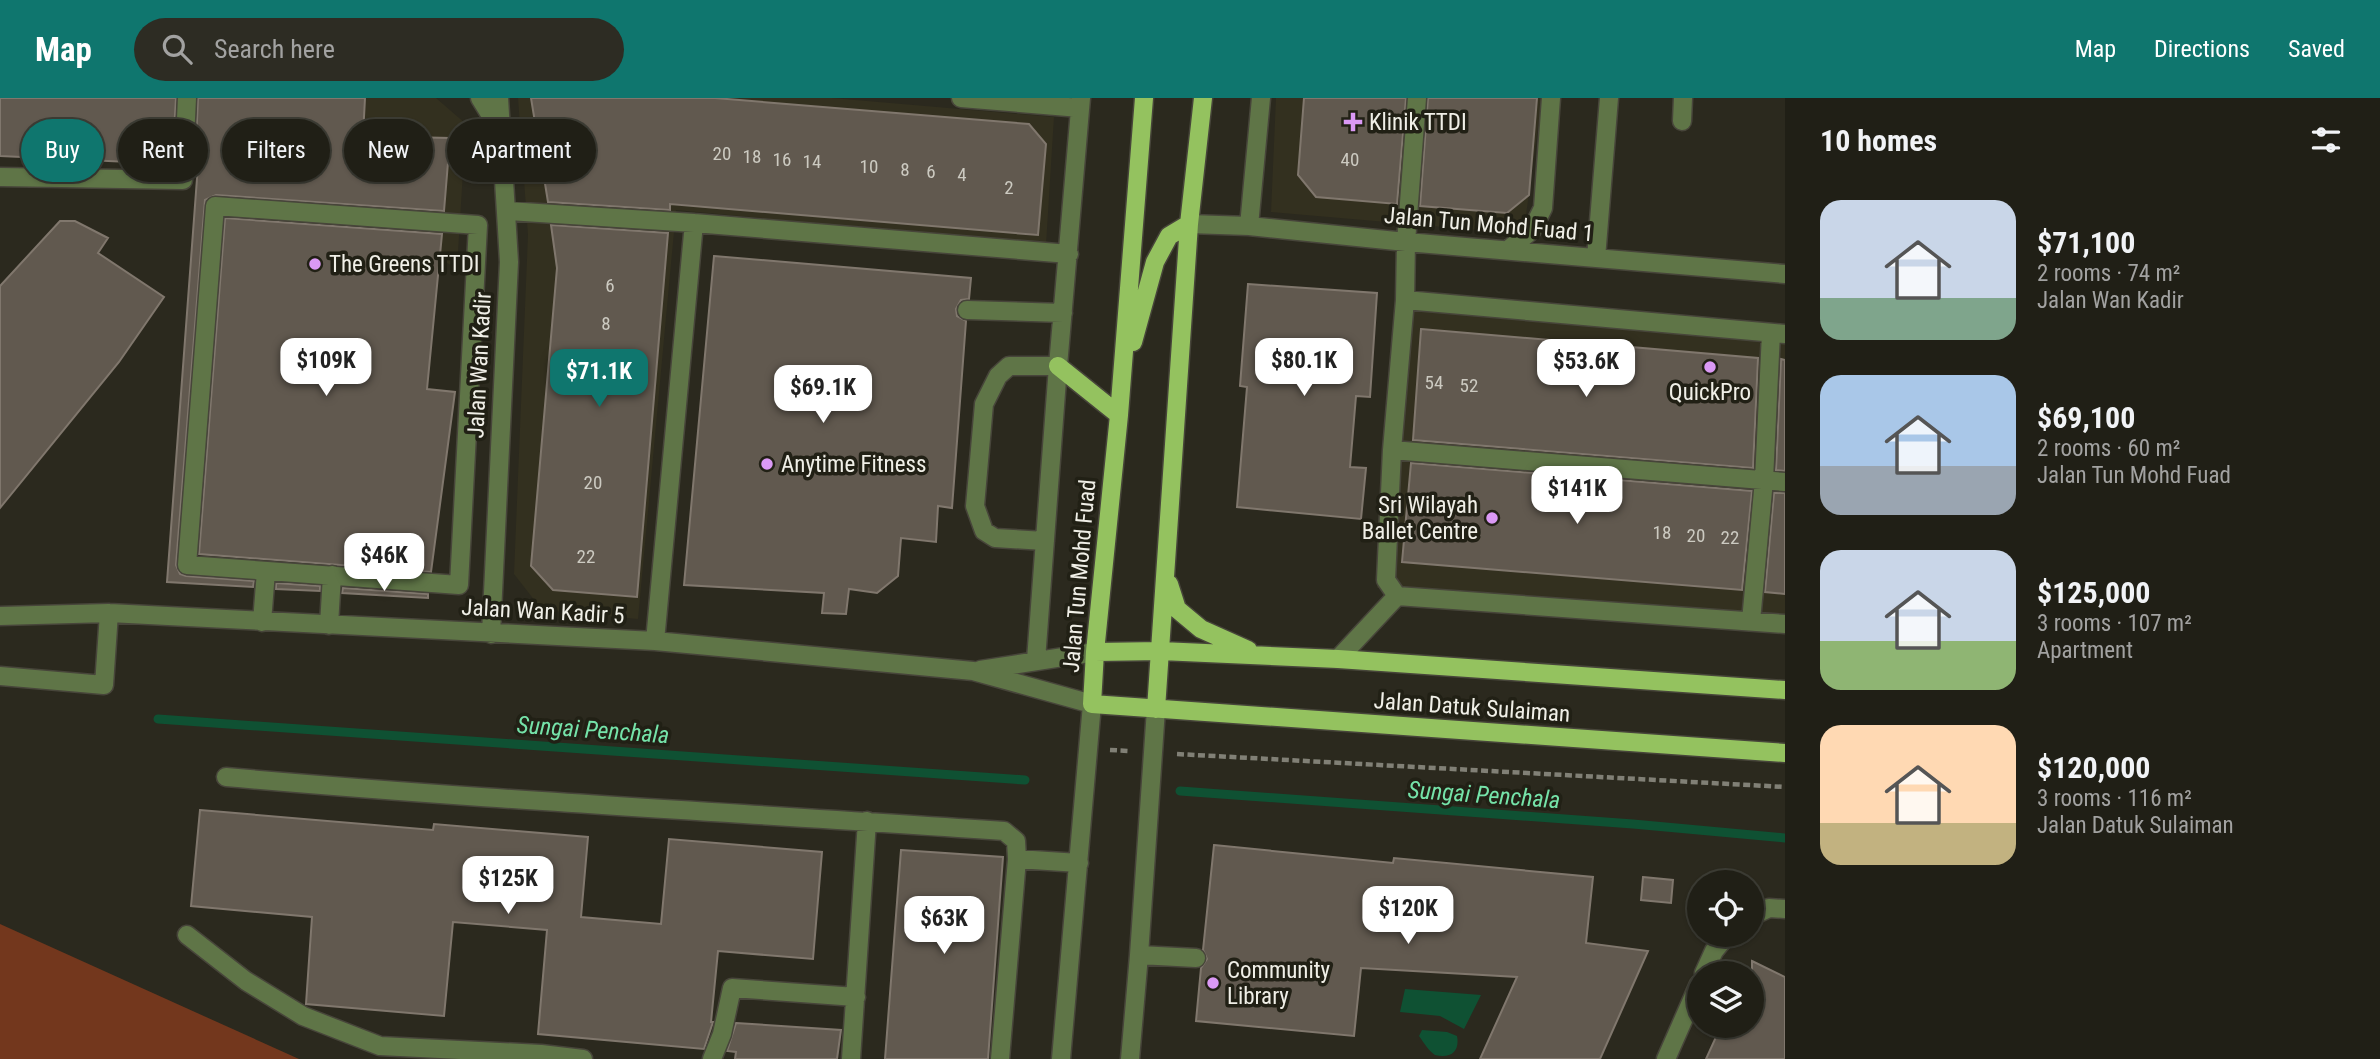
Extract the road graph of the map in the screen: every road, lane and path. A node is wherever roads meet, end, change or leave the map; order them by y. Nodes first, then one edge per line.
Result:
1 (187, 98) edge
2 (480, 98) edge
3 (499, 98) edge
4 (961, 98) edge
5 (1144, 98) edge
6 (1203, 98) edge
7 (1261, 98) edge
8 (1417, 98) edge
9 (1551, 98) edge
10 (1609, 98) edge
11 (1683, 98) edge
12 (1081, 103) edge
13 (492, 119) edge
14 (501, 119) edge
15 (1682, 121) dead end
16 (0, 177) edge
17 (505, 182) edge
18 (507, 211) junction
19 (694, 223) junction
20 (1189, 224) junction
21 (1249, 226) junction
22 (1406, 242) junction
23 (1508, 250) junction
24 (1069, 254) junction
25 (1596, 258) junction
26 (1785, 274) edge
27 (1405, 300) junction
28 (967, 310) dead end
29 (1063, 313) junction
30 (1778, 333) edge
31 (1058, 366) junction
32 (1122, 385) junction
33 (1119, 415) junction
34 (1392, 450) junction
35 (1764, 480) junction
36 (1785, 482) edge
37 (1045, 541) junction
38 (266, 571) junction
39 (332, 575) junction
40 (1166, 575) junction
41 (1397, 596) junction
42 (109, 613) junction
43 (0, 616) edge
44 (1751, 621) junction
45 (262, 622) junction
46 (1785, 624) edge
47 (329, 625) junction
48 (491, 634) junction
49 (655, 641) junction
50 (1161, 651) junction
51 (1095, 652) junction
52 (1257, 655) junction
53 (1338, 659) junction
54 (1036, 660) junction
55 (974, 671) junction
56 (0, 676) edge
57 (1785, 690) edge
58 (1092, 704) junction
59 (1156, 709) junction
60 (1088, 748) junction
61 (1153, 753) junction
62 (1785, 753) edge
63 (226, 777) dead end
64 (1785, 787) edge
65 (867, 821) junction
66 (1017, 859) junction
67 (1079, 863) junction
68 (1785, 909) edge
69 (1764, 910) edge
70 (187, 935) dead end
71 (1139, 955) junction
72 (1196, 958) dead end
73 (856, 997) junction
74 (1687, 1012) edge
75 (583, 1059) edge
76 (712, 1059) edge
77 (851, 1059) edge
78 (1000, 1059) edge
79 (1062, 1059) edge
80 (1130, 1059) edge
81 (1667, 1059) edge

1 - 16 street
2 - 13 street
3 - 14 street, Jalan Wan Kadir
4 - 12 street
5 - 32 main road, Jalan Tun Mohd Fuad
6 - 20 main road
7 - 21 street
8 - 22 street
9 - 23 street
10 - 25 street
11 - 15 street
12 - 24 street, Jalan Tun Mohd Fuad
17 - 18 street, Jalan Wan Kadir
18 - 19 street
18 - 48 street, Jalan Wan Kadir
19 - 24 street
19 - 49 street
20 - 21 street, Jalan Tun Mohd Fuad 1
20 - 32 main road
20 - 40 main road
21 - 22 street, Jalan Tun Mohd Fuad 1
22 - 23 street, Jalan Tun Mohd Fuad 1
22 - 27 street
23 - 25 street, Jalan Tun Mohd Fuad 1
24 - 29 street, Jalan Tun Mohd Fuad
25 - 26 street, Jalan Tun Mohd Fuad 1
27 - 30 street
27 - 34 street
28 - 29 street
29 - 31 street, Jalan Tun Mohd Fuad
30 - 35 street
31 - 33 main road
31 - 37 street, Jalan Tun Mohd Fuad
31 - 37 street
32 - 33 main road, Jalan Tun Mohd Fuad
33 - 51 main road, Jalan Tun Mohd Fuad
34 - 35 street
34 - 41 street
35 - 36 street
35 - 44 street
37 - 54 street, Jalan Tun Mohd Fuad
38 - 39 street
38 - 39 street
38 - 45 street
39 - 47 street
40 - 50 main road
40 - 52 main road
41 - 44 street
41 - 53 street
42 - 43 street, Jalan Wan Kadir 5
42 - 45 street, Jalan Wan Kadir 5
42 - 56 street
44 - 46 street
45 - 47 street, Jalan Wan Kadir 5
47 - 48 street, Jalan Wan Kadir 5
48 - 49 street, Jalan Wan Kadir 5
49 - 55 street, Jalan Wan Kadir 5
50 - 51 main road, Jalan Datuk Sulaiman
50 - 52 main road, Jalan Datuk Sulaiman
50 - 59 main road
51 - 54 street, Jalan Wan Kadir 5
51 - 58 main road, Jalan Tun Mohd Fuad
52 - 53 main road, Jalan Datuk Sulaiman
53 - 57 main road, Jalan Datuk Sulaiman
54 - 55 street, Jalan Wan Kadir 5
55 - 58 street, Jalan Wan Kadir 5
58 - 59 main road, Jalan Datuk Sulaiman
58 - 60 street, Jalan Tun Mohd Fuad
59 - 61 street
59 - 62 main road, Jalan Datuk Sulaiman
60 - 61 path
60 - 67 street, Jalan Tun Mohd Fuad
61 - 64 path
61 - 71 street
63 - 65 street
65 - 66 street
65 - 73 street
66 - 67 street
66 - 78 street
67 - 79 street, Jalan Tun Mohd Fuad
68 - 69 street
70 - 75 street
71 - 72 street
71 - 80 street
73 - 76 street
73 - 77 street
74 - 81 street

